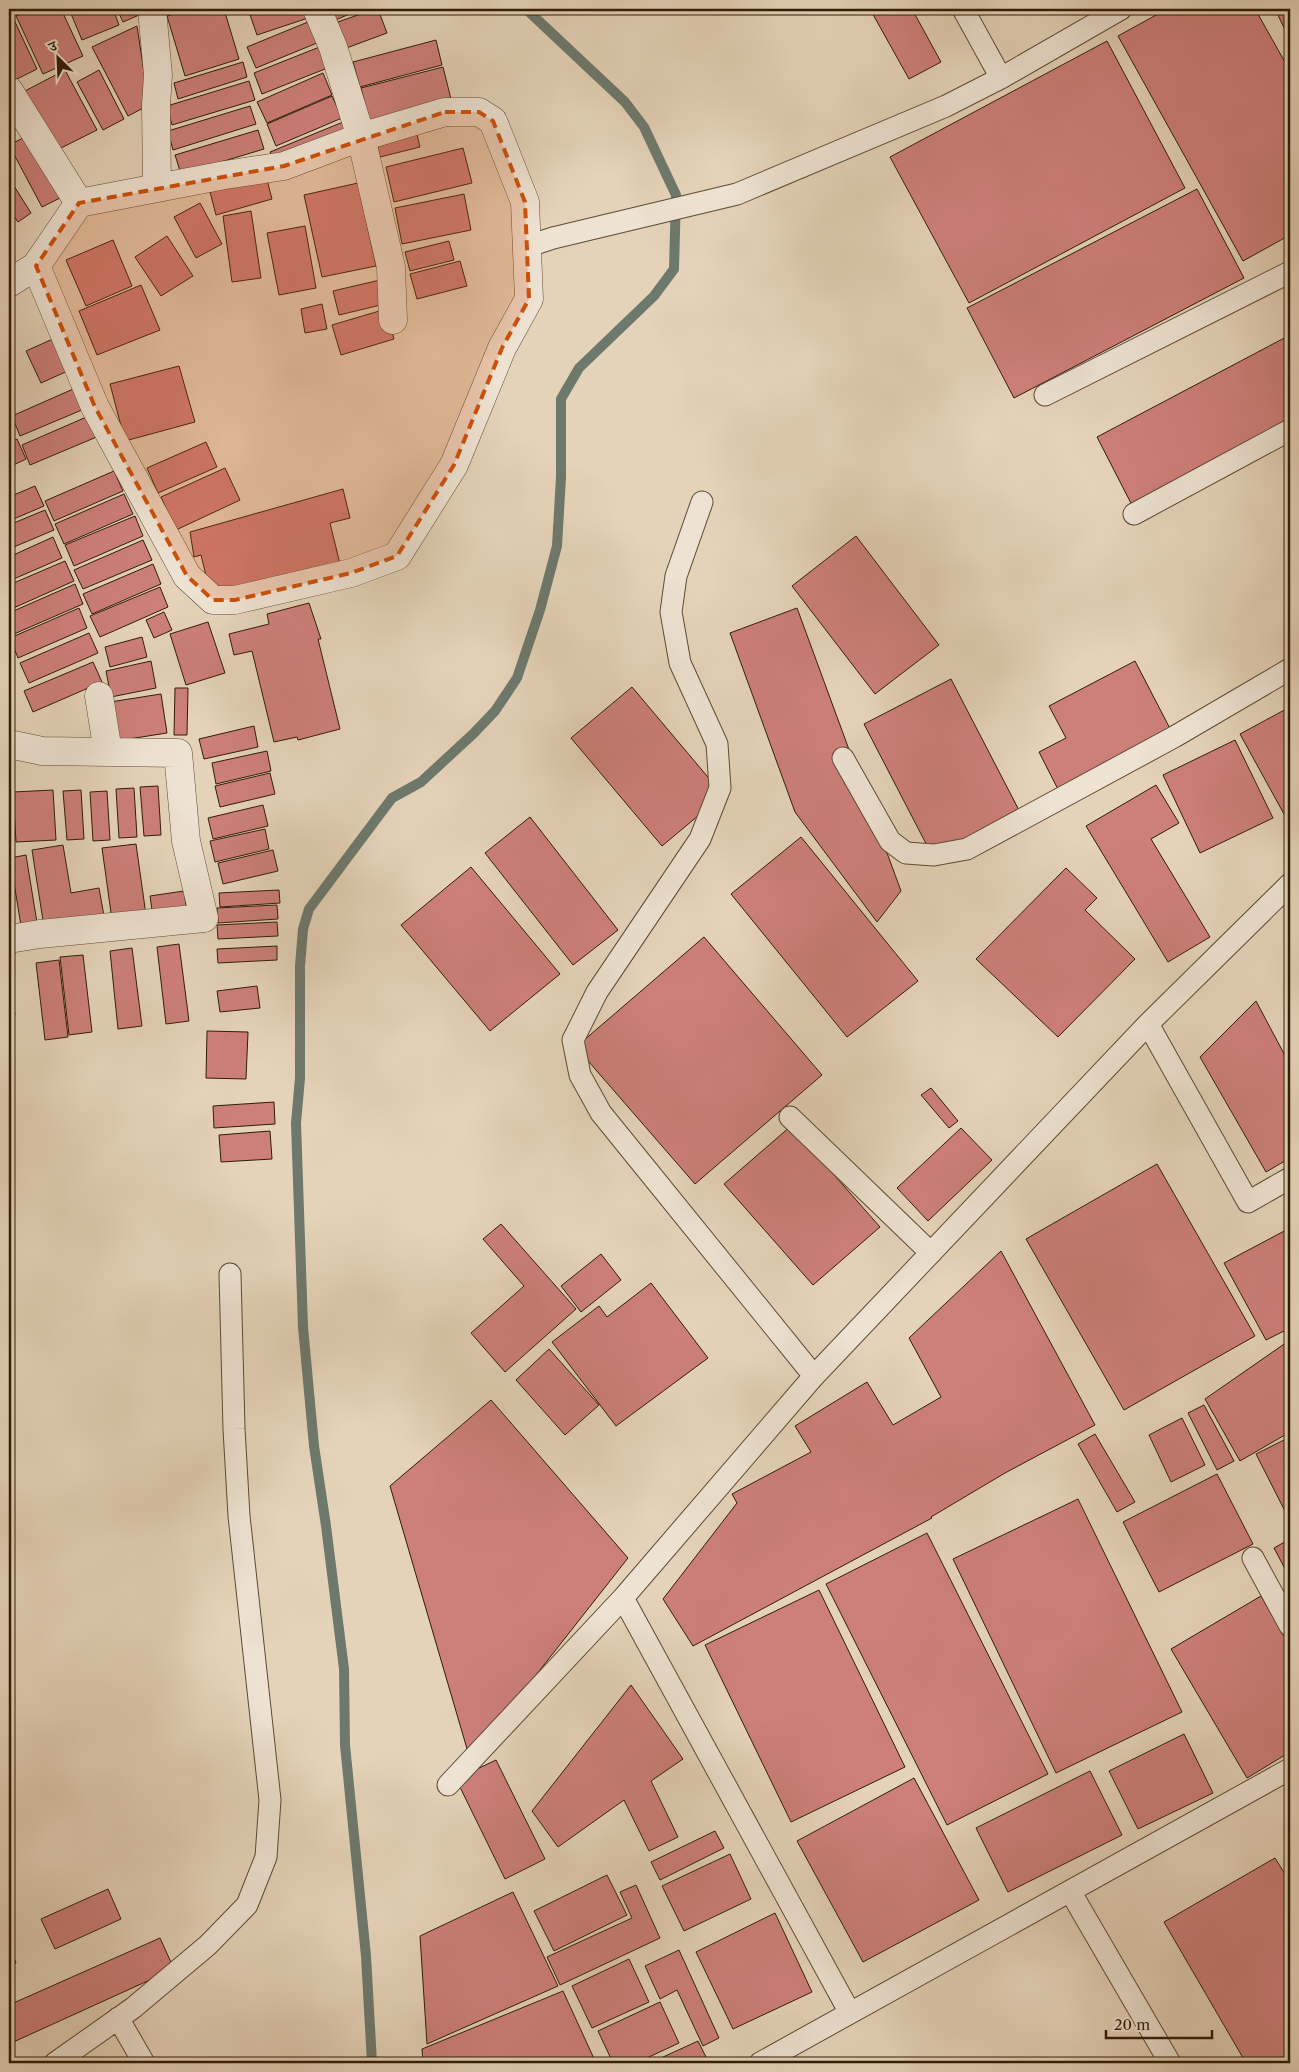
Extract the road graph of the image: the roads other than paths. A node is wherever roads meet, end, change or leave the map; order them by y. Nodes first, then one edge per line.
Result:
1 (152, 9) edge
2 (317, 9) edge
3 (964, 9) edge
4 (1121, 9) edge
5 (1001, 78) junction
6 (9, 91) edge
7 (361, 137) junction
8 (157, 188) junction
9 (78, 203) junction
10 (526, 247) junction
11 (36, 266) junction
12 (1290, 272) edge
13 (9, 283) edge
14 (394, 320) dead end
15 (1045, 395) dead end
16 (1290, 430) edge
17 (702, 502) dead end
18 (1134, 514) dead end
19 (1290, 669) edge
20 (99, 696) dead end
21 (9, 744) edge
22 (108, 752) junction
23 (842, 758) dead end
24 (1290, 884) edge
25 (9, 939) edge
26 (1148, 1024) junction
27 (790, 1117) dead end
28 (1290, 1178) edge
29 (930, 1253) junction
30 (230, 1274) dead end
31 (814, 1376) junction
32 (1254, 1558) dead end
33 (623, 1598) junction
34 (1290, 1626) edge
35 (1290, 1769) edge
36 (448, 1784) dead end
37 (1070, 1891) junction
38 (850, 2014) junction
39 (118, 2018) junction
40 (55, 2063) edge
41 (144, 2063) edge
42 (760, 2063) edge
43 (1170, 2063) edge

1 - 8 street
2 - 7 street
3 - 5 lane
4 - 5 lane
5 - 10 lane
6 - 9 street
7 - 8 street
7 - 10 street
7 - 14 street
8 - 9 street
9 - 11 street
10 - 11 street
11 - 13 street
12 - 15 lane
16 - 18 lane
17 - 31 lane
19 - 23 lane
20 - 22 street
21 - 22 street
22 - 25 street
24 - 26 lane
26 - 28 lane
26 - 29 lane
27 - 29 lane
29 - 31 lane
30 - 39 lane
31 - 33 lane
32 - 34 lane
33 - 36 lane
33 - 38 lane
35 - 37 lane
37 - 38 lane
37 - 43 lane
38 - 42 lane
39 - 40 lane
39 - 41 lane

